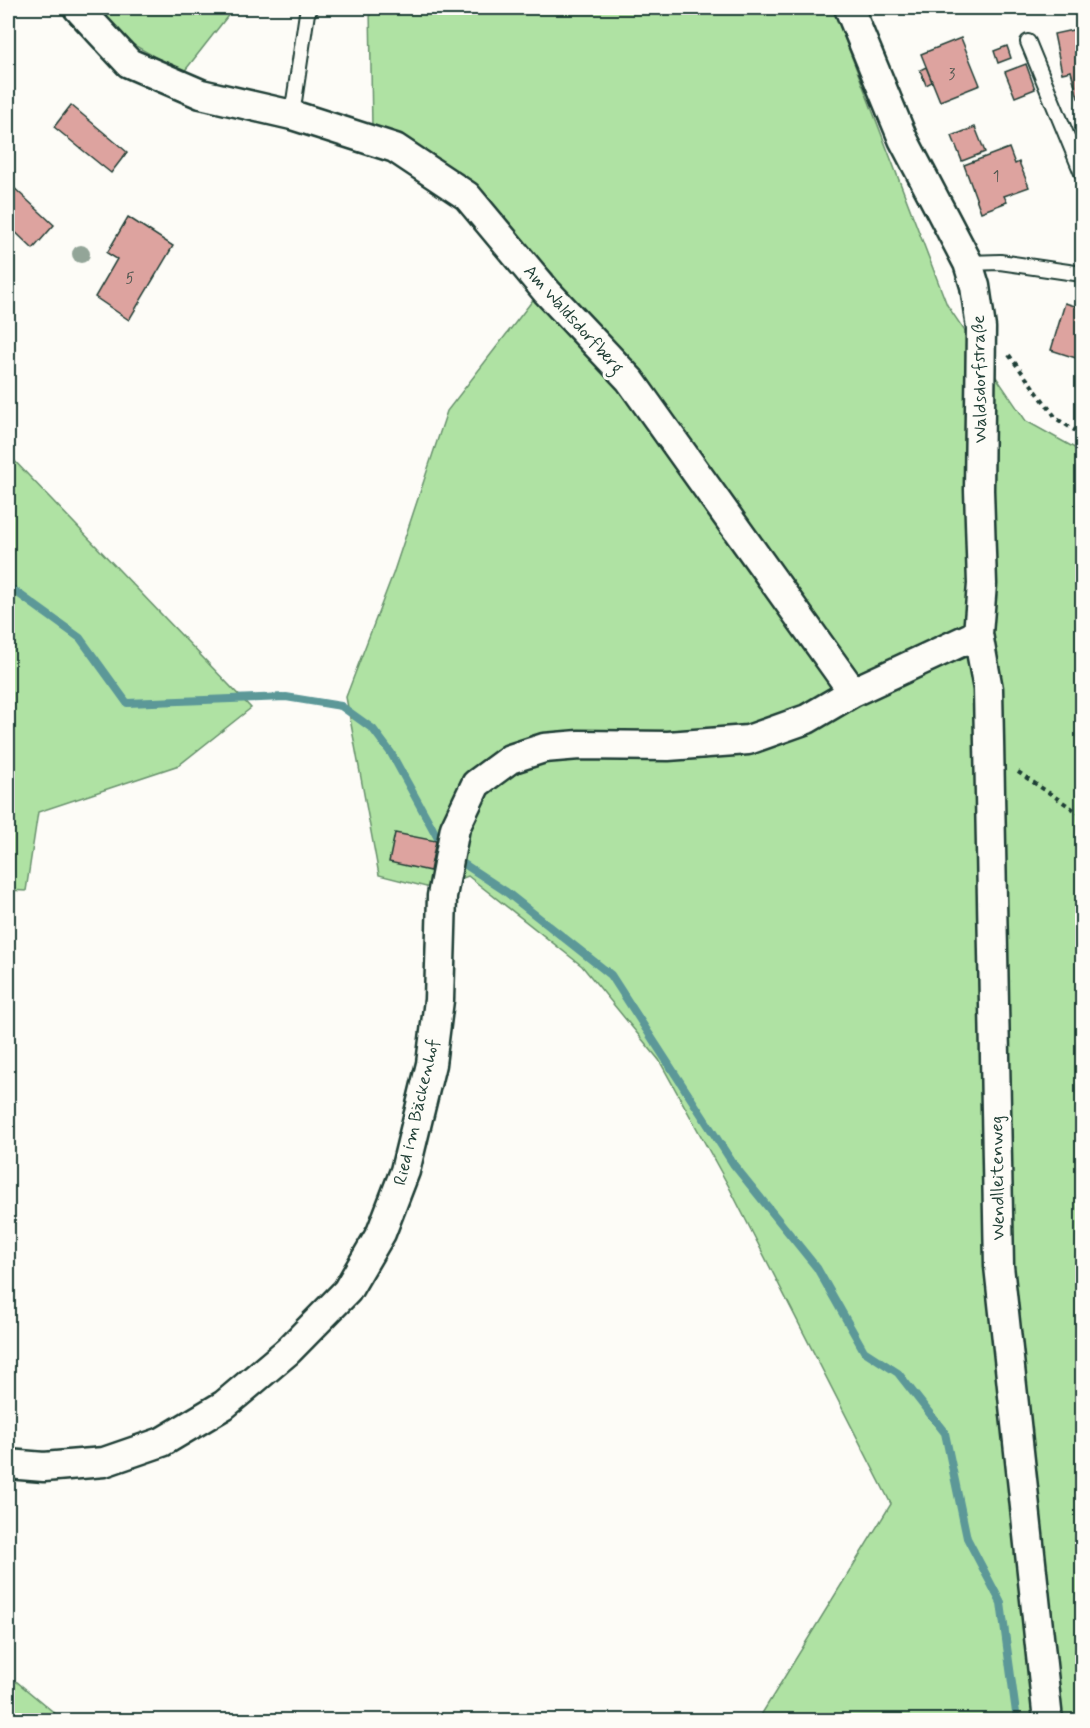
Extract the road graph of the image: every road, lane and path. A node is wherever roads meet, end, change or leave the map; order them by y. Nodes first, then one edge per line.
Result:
1 (78, 8) edge
2 (311, 8) edge
3 (849, 8) edge
4 (1028, 42) dead end
5 (292, 115) junction
6 (1083, 174) edge
7 (968, 263) junction
8 (1083, 274) edge
9 (981, 328) junction
10 (1083, 435) edge
11 (978, 634) junction
12 (853, 692) junction
13 (988, 752) junction
14 (1083, 815) edge
15 (8, 1464) edge
16 (1048, 1720) edge

1 - 5 street, Am Waldsdorfberg
2 - 5 lane
3 - 7 street, Waldsdorfstraße
4 - 6 lane
5 - 12 street, Am Waldsdorfberg
7 - 8 lane
7 - 9 street, Waldsdorfstraße
9 - 10 path
9 - 11 street, Waldsdorfstraße
11 - 12 street
11 - 13 street, Wendlleitenweg
12 - 15 street, Ried im Bäckenhof
13 - 14 path
13 - 16 street, Wendlleitenweg

